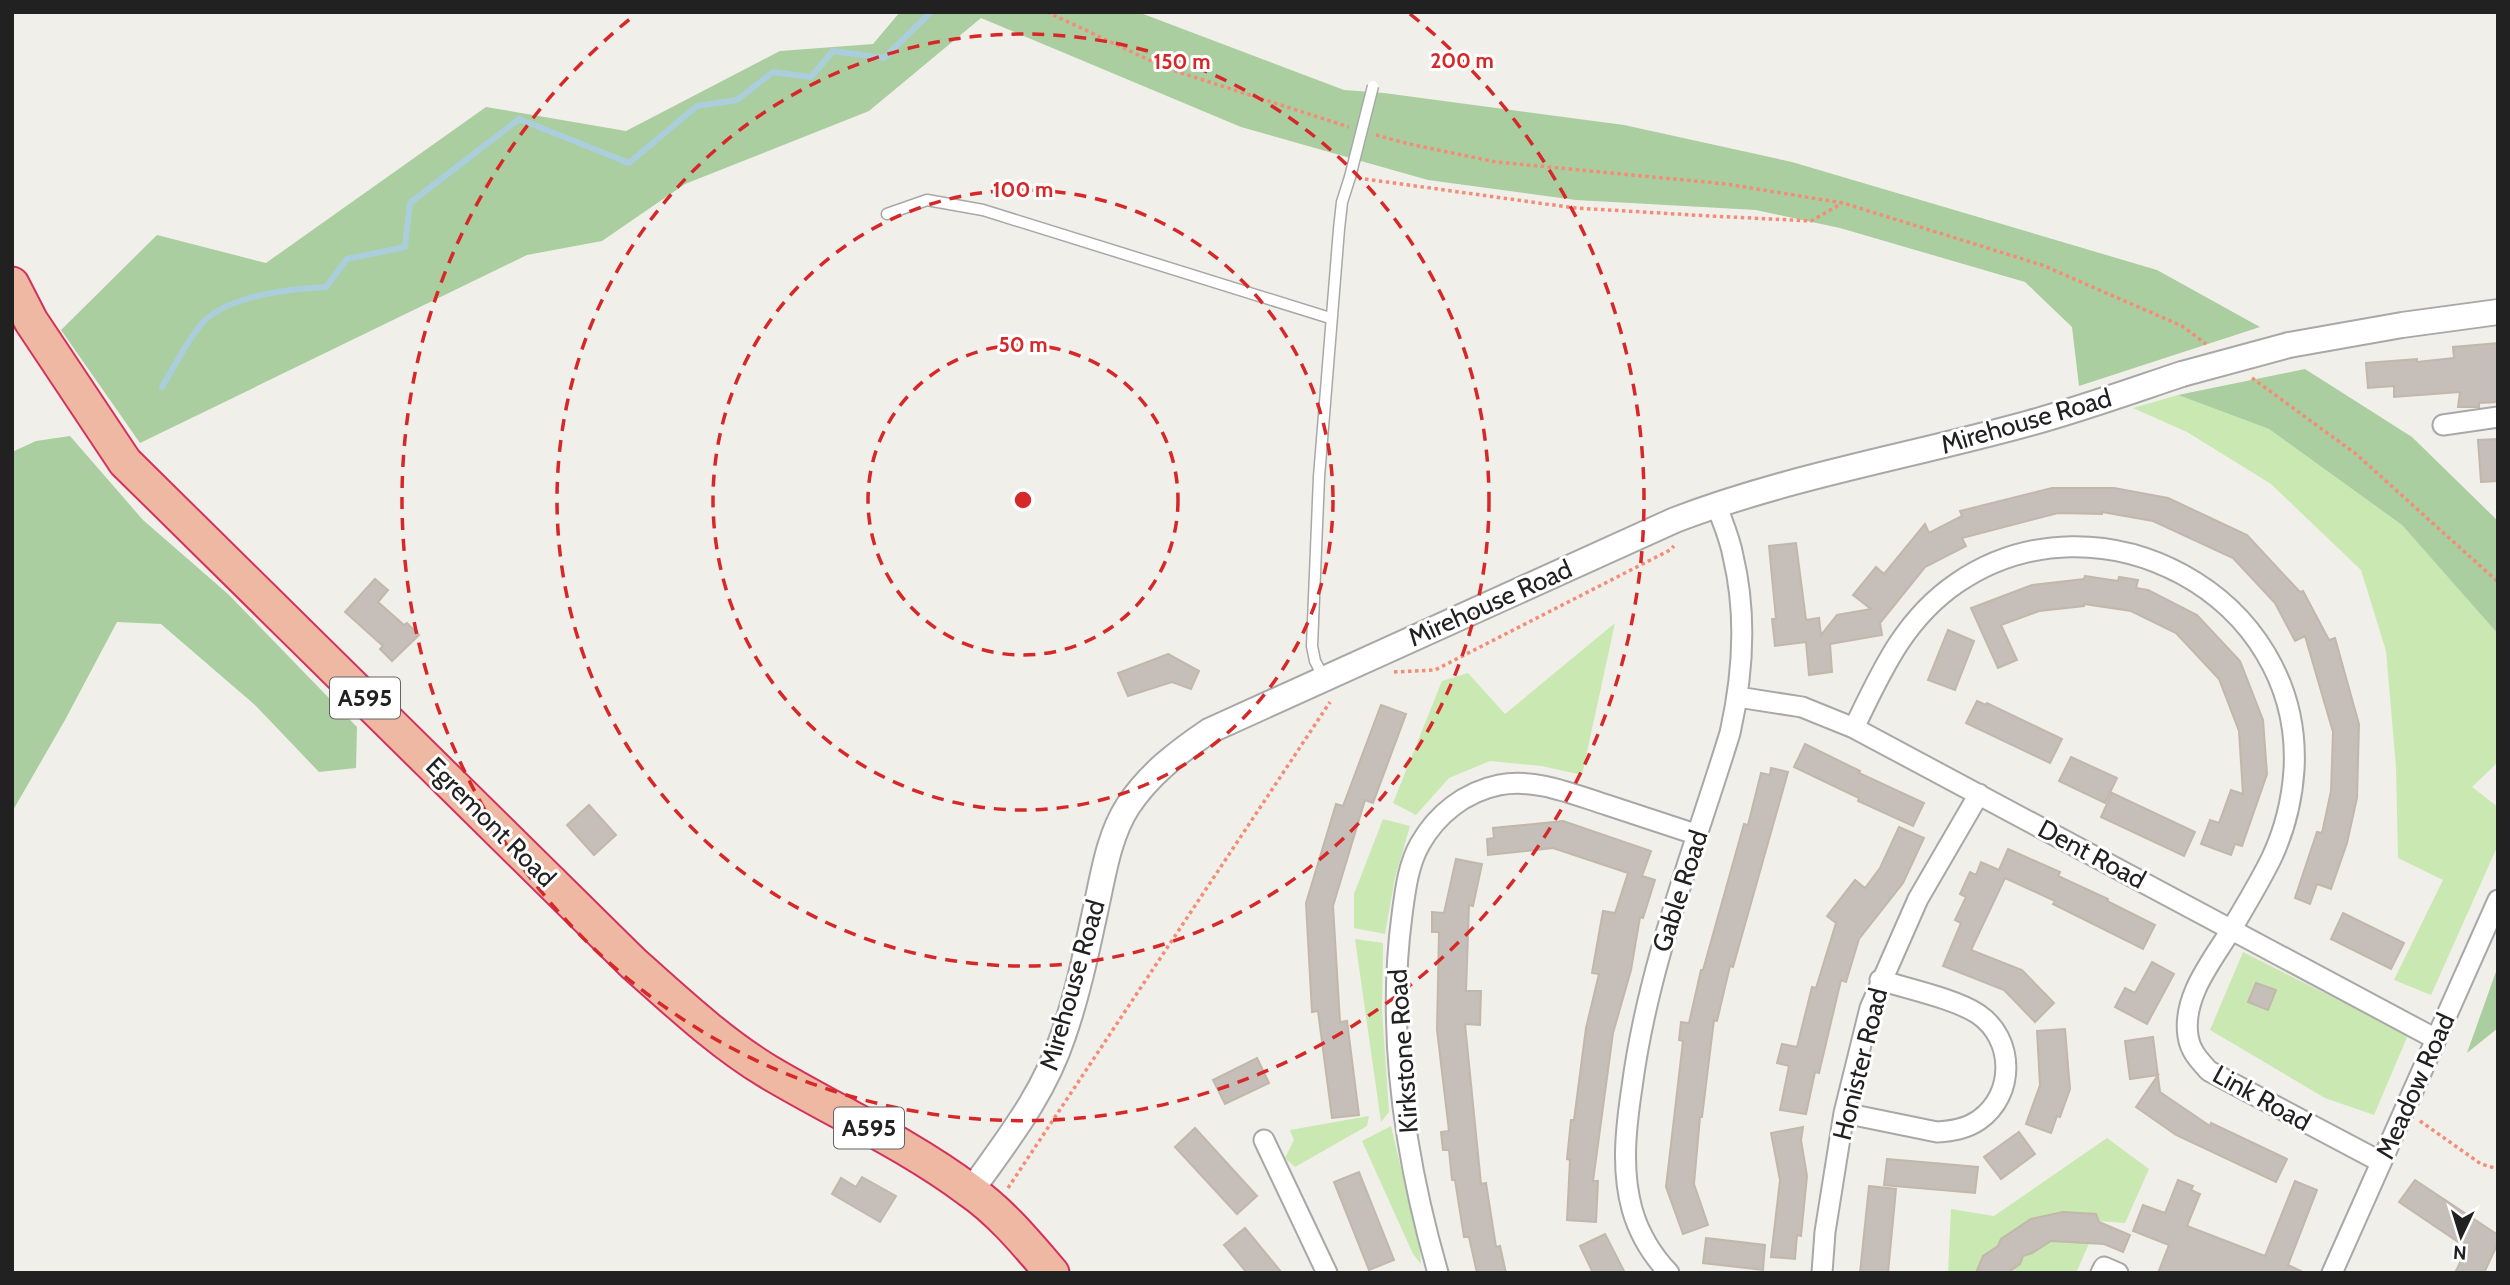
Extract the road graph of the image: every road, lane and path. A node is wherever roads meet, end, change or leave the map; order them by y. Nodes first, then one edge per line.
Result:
1 (1047, 12) edge
2 (1373, 86) dead end
3 (1349, 127) dead end
4 (1373, 134) dead end
5 (1350, 177) junction
6 (1843, 203) junction
7 (887, 214) dead end
8 (12, 284) edge
9 (2498, 312) edge
10 (1330, 318) junction
11 (2214, 350) dead end
12 (2247, 374) dead end
13 (2498, 417) edge
14 (2443, 425) dead end
15 (1716, 504) junction
16 (1679, 541) dead end
17 (2498, 582) edge
18 (1356, 664) junction
19 (1328, 689) junction
20 (1738, 697) junction
21 (1854, 727) junction
22 (1979, 794) junction
23 (1698, 835) junction
24 (2498, 900) edge
25 (2232, 929) junction
26 (1881, 981) junction
27 (2436, 1040) junction
28 (2405, 1110) junction
29 (1844, 1113) junction
30 (1264, 1140) dead end
31 (2381, 1162) junction
32 (2498, 1169) edge
33 (982, 1200) junction
34 (1052, 1273) edge
35 (1327, 1273) edge
36 (1438, 1273) edge
37 (1669, 1273) edge
38 (1822, 1273) edge
39 (2101, 1273) edge
40 (2118, 1273) edge
41 (2332, 1273) edge

1 - 3 path
2 - 5 lane, bridge
4 - 6 path
5 - 6 path
5 - 10 lane
6 - 11 path
7 - 10 lane
8 - 33 highway, Egremont Road / A595
9 - 15 street, Mirehouse Road, bridge
10 - 19 lane
12 - 17 path
13 - 14 street
15 - 18 street, Mirehouse Road
15 - 20 street, Gable Road
16 - 18 path
18 - 19 street, Mirehouse Road
19 - 33 path
19 - 33 street, Mirehouse Road
20 - 21 street, Dent Road
20 - 23 street, Gable Road
21 - 22 street, Dent Road
21 - 25 street, Link Road
22 - 25 street, Dent Road
22 - 26 street, Honister Road
23 - 36 street, Kirkstone Road
23 - 37 street, Gable Road
24 - 27 street, Meadow Road
25 - 27 street, Dent Road
25 - 31 street, Link Road
26 - 29 street, Honister Road
26 - 29 street
27 - 28 street, Meadow Road
28 - 31 street, Meadow Road
28 - 32 path
29 - 38 street, Honister Road
30 - 35 street
31 - 41 street, Meadow Road
33 - 34 highway, Egremont Road / A595
39 - 40 street

